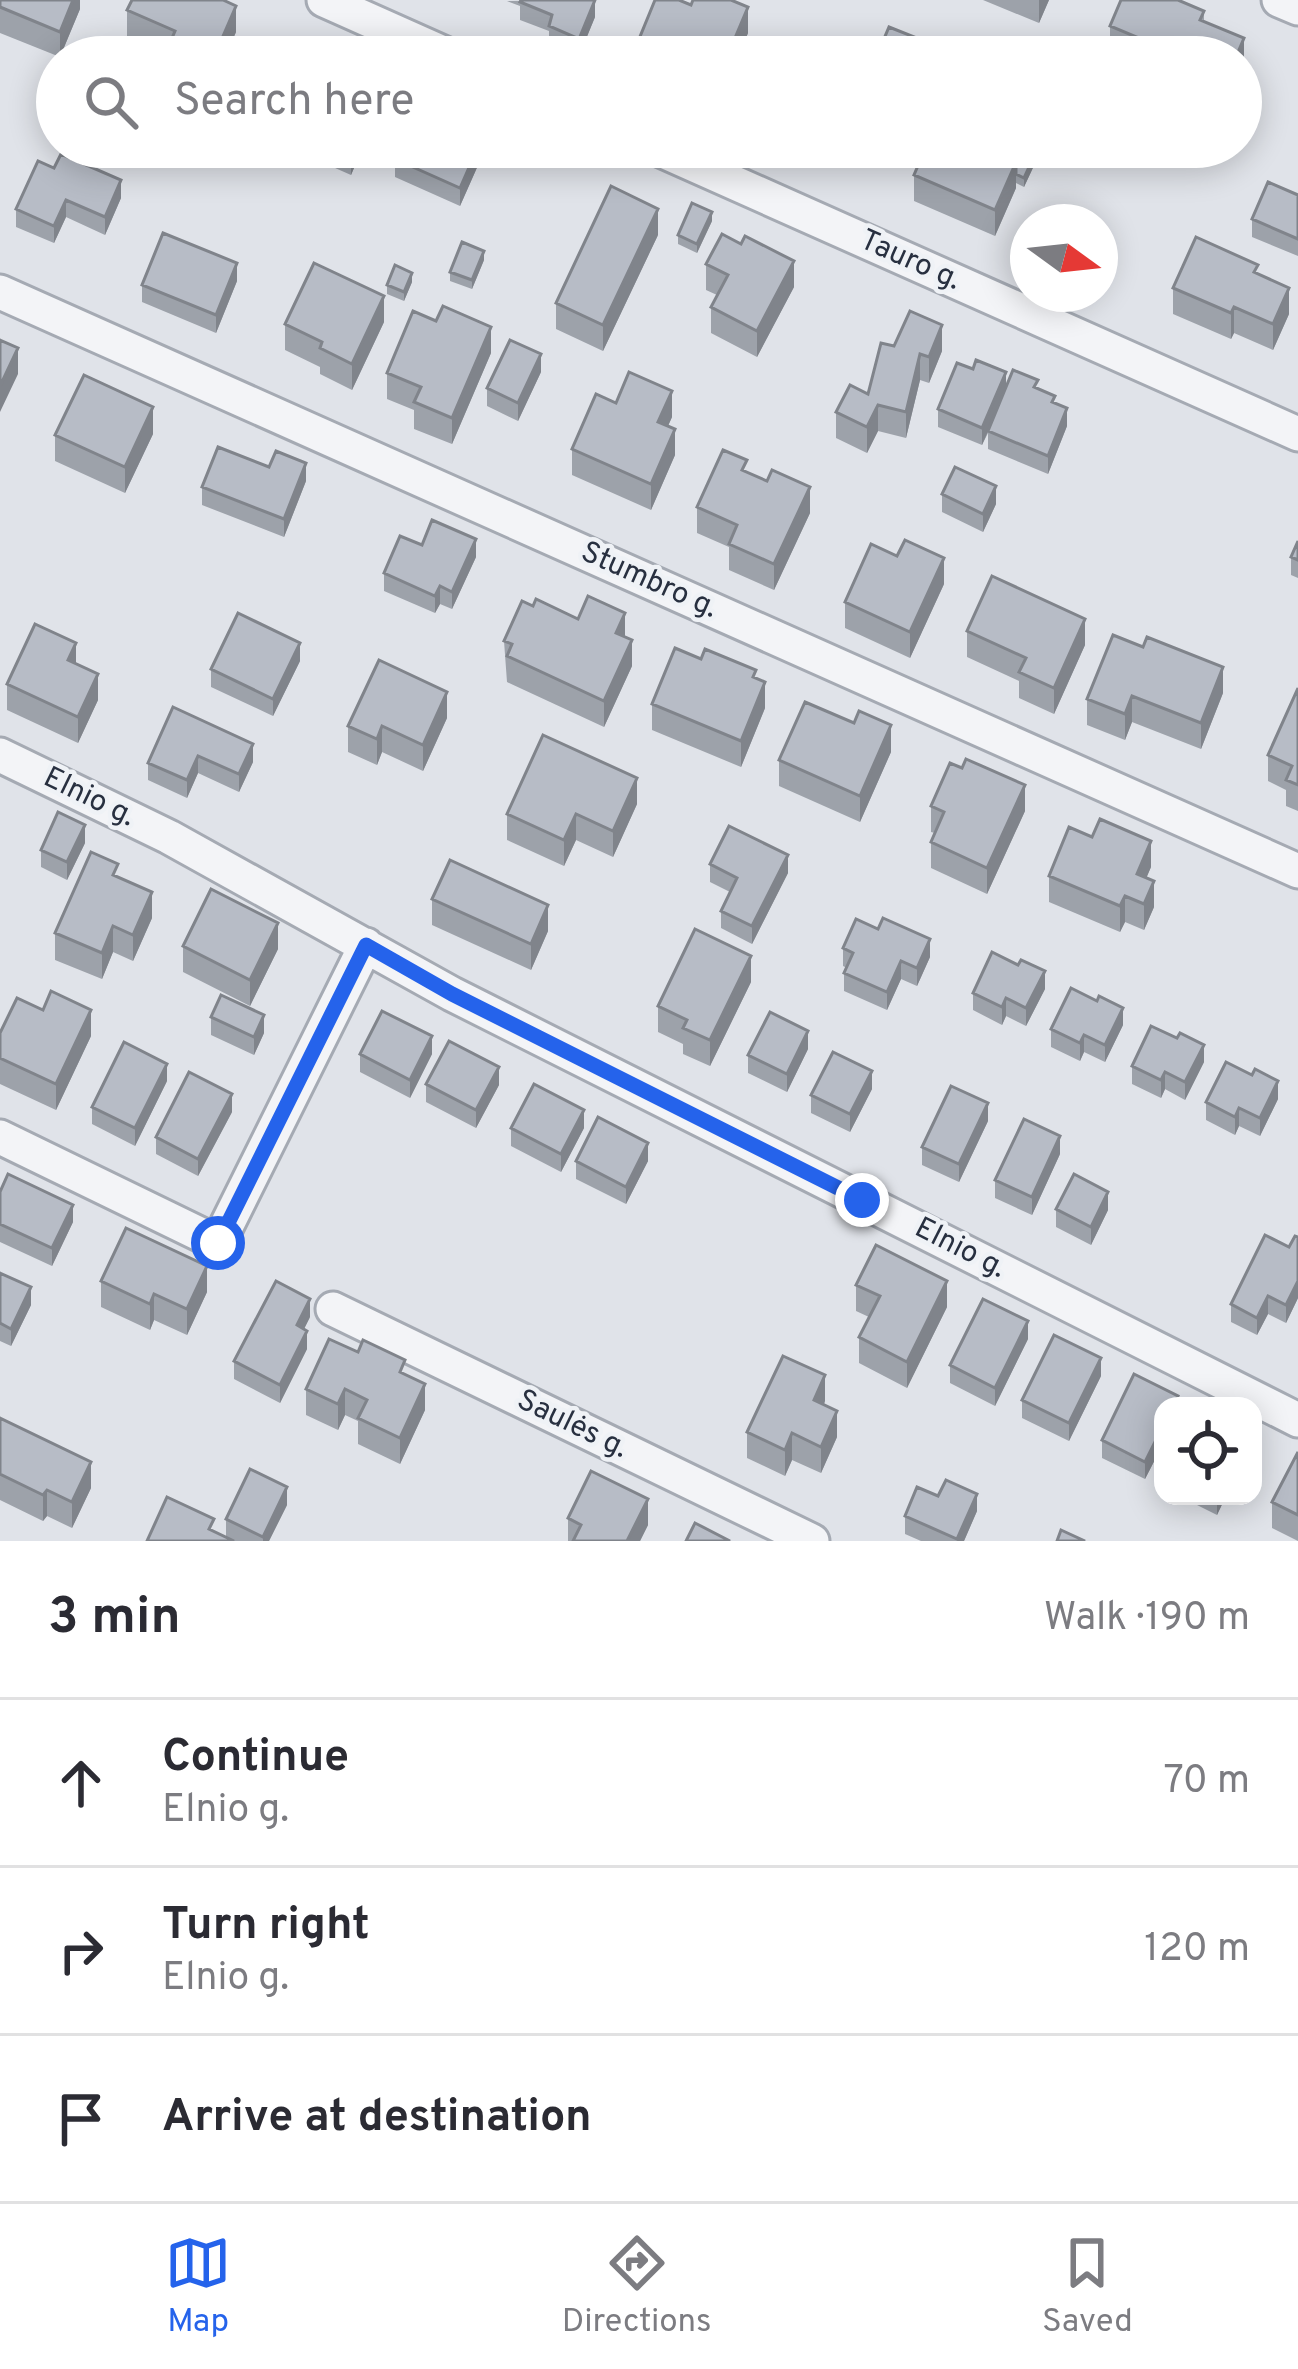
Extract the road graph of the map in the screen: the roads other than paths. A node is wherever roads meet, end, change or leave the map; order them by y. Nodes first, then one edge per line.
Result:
1 (324, 0) edge
2 (1279, 0) edge
3 (1298, 8) edge
4 (405, 36) edge
5 (701, 168) edge
6 (0, 292) edge
7 (1298, 434) edge
8 (0, 754) edge
9 (1298, 871) edge
10 (366, 945) junction
11 (0, 1137) edge
12 (333, 1310) dead end
13 (1298, 1420) edge
14 (812, 1541) edge

1 - 4 street
2 - 3 street
5 - 7 street, Tauro g.
6 - 9 street, Stumbro g.
8 - 10 street, Elnio g.
10 - 11 street
10 - 13 street, Elnio g.
12 - 14 street, Saulės g.

